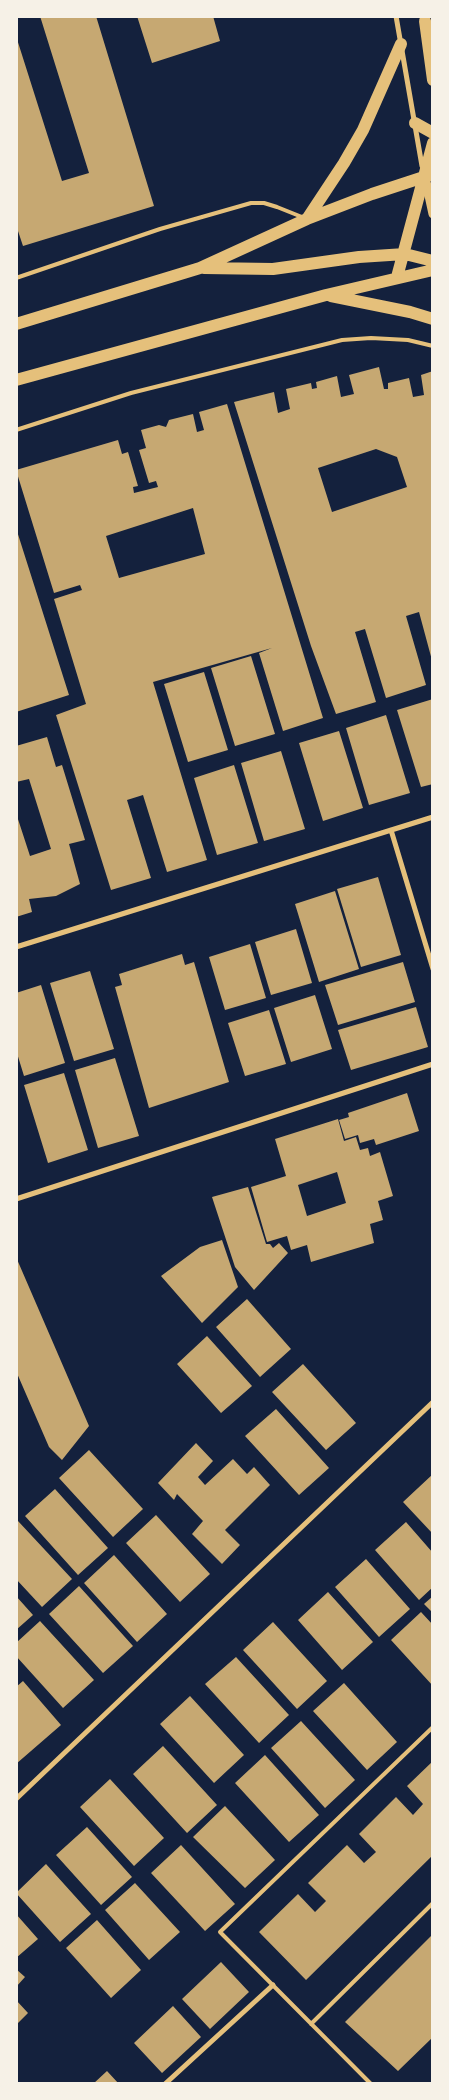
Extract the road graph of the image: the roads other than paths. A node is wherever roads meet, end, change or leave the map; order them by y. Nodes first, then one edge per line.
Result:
1 (396, 16) edge
2 (427, 21) edge
3 (433, 37) edge
4 (401, 44) junction
5 (433, 80) edge
6 (414, 123) junction
7 (433, 133) edge
8 (433, 143) edge
9 (429, 176) edge
10 (433, 214) edge
11 (306, 218) junction
12 (405, 254) junction
13 (433, 261) edge
14 (200, 268) junction
15 (433, 270) edge
16 (397, 277) junction
17 (16, 278) edge
18 (326, 295) junction
19 (433, 319) edge
20 (16, 324) edge
21 (433, 346) edge
22 (16, 380) edge
23 (16, 430) edge
24 (433, 817) edge
25 (391, 830) junction
26 (16, 947) edge
27 (433, 969) edge
28 (433, 1064) edge
29 (16, 1200) edge
30 (433, 1402) edge
31 (433, 1727) edge
32 (16, 1799) edge
33 (433, 1903) edge
34 (273, 1986) junction
35 (311, 2024) junction
36 (165, 2084) edge
37 (370, 2084) edge

1 - 4 street
2 - 3 street
2 - 5 main road
4 - 6 street
4 - 11 main road
6 - 7 main road
6 - 9 street
8 - 9 main road
9 - 10 street
9 - 11 main road
9 - 12 main road
11 - 14 main road
11 - 17 lane
12 - 13 main road
12 - 14 main road
12 - 16 main road
14 - 20 main road
15 - 16 main road
16 - 18 main road
18 - 19 main road
18 - 22 main road
21 - 23 lane
24 - 25 street
25 - 26 street
25 - 27 street
28 - 29 street
30 - 32 street
31 - 34 lane
33 - 35 lane
34 - 35 lane
34 - 36 street
35 - 37 lane

